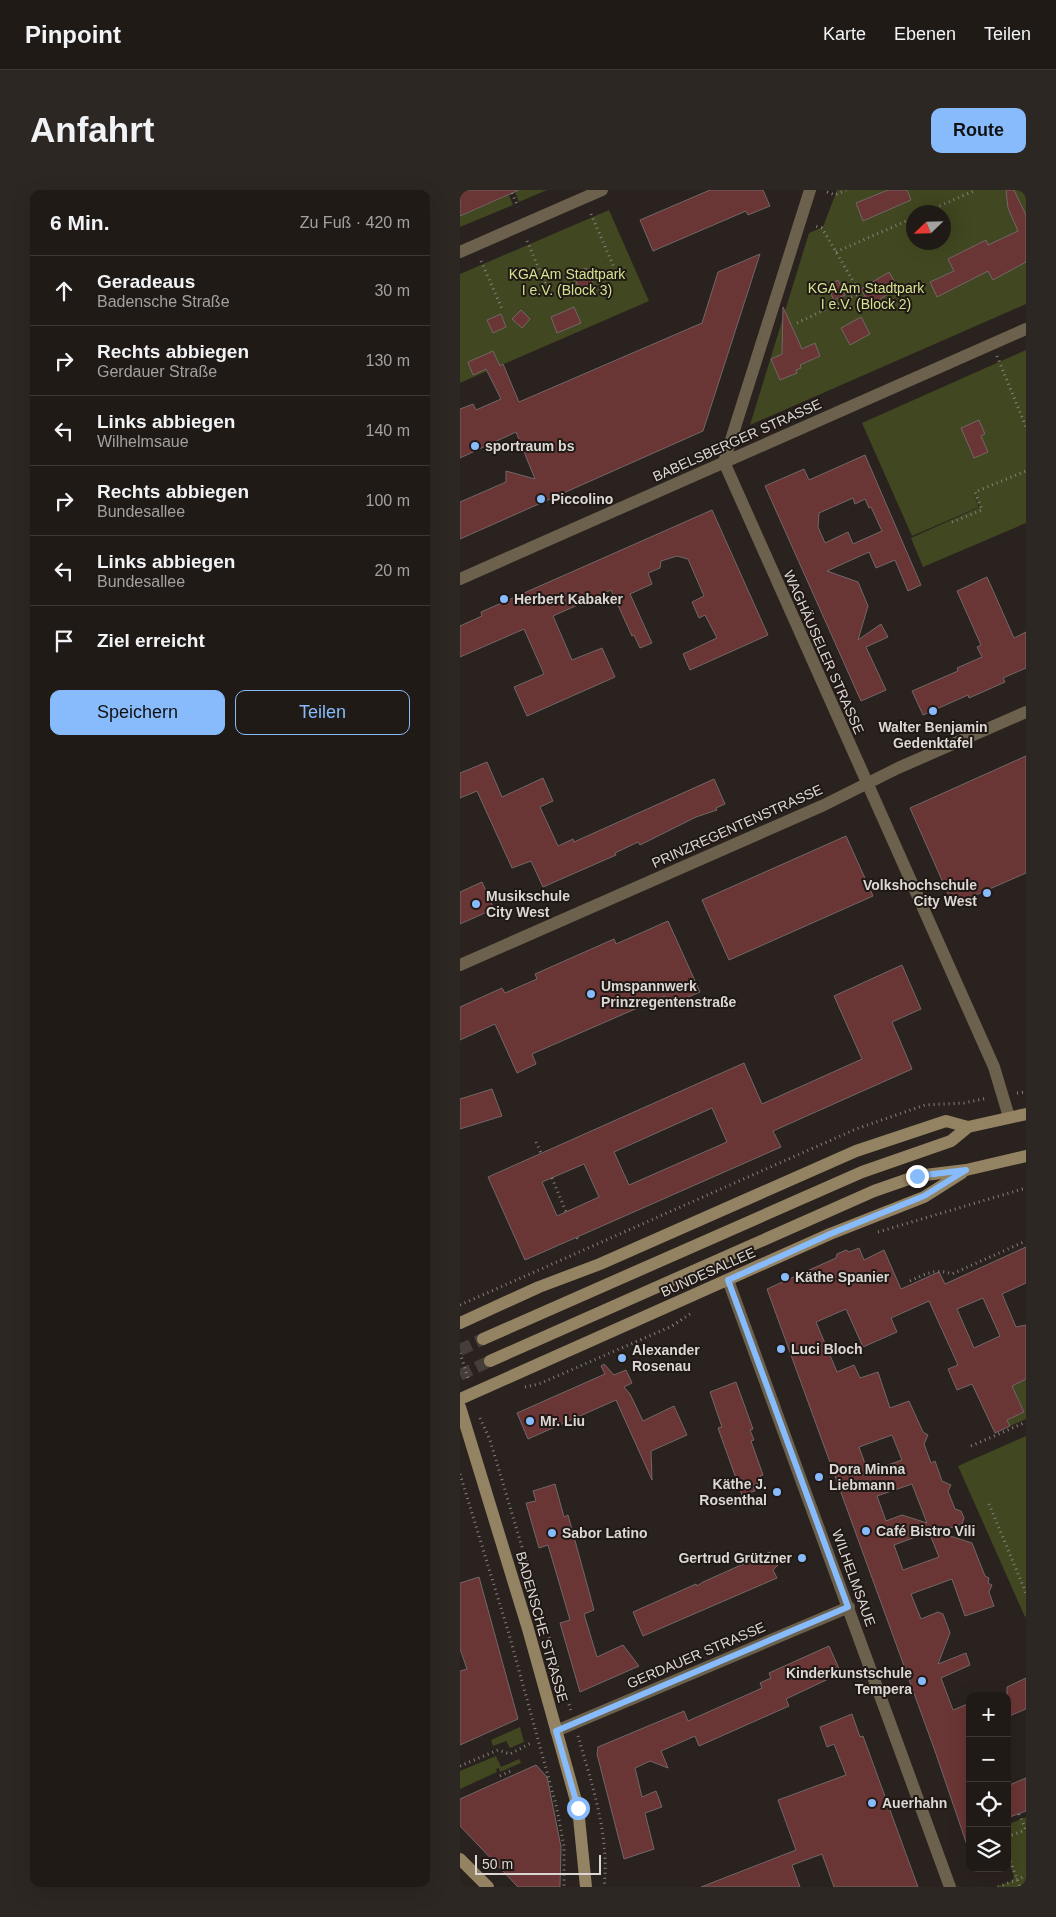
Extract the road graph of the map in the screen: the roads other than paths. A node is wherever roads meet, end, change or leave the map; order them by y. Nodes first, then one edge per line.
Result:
1 (602, 190) edge
2 (810, 190) edge
3 (460, 252) edge
4 (1026, 329) edge
5 (724, 462) junction
6 (460, 579) edge
7 (1026, 712) edge
8 (867, 784) junction
9 (460, 966) edge
10 (1026, 1114) edge
11 (1009, 1117) junction
12 (968, 1127) junction
13 (1026, 1156) edge
14 (966, 1170) junction
15 (728, 1280) junction
16 (460, 1324) edge
17 (483, 1339) tunnel mouth
18 (490, 1361) tunnel mouth
19 (460, 1399) edge
20 (460, 1408) edge
21 (848, 1607) junction
22 (556, 1731) junction
23 (460, 1860) edge
24 (488, 1887) edge
25 (586, 1887) edge
26 (950, 1887) edge

1 - 3 street
2 - 5 street
4 - 5 street, BABELSBERGER STRASSE
5 - 6 street, BABELSBERGER STRASSE
5 - 8 street, WAGHÄUSELER STRASSE
7 - 8 street, PRINZREGENTENSTRASSE
8 - 9 street, PRINZREGENTENSTRASSE
8 - 11 street, WAGHÄUSELER STRASSE
10 - 11 main road
11 - 12 main road
12 - 16 main road
12 - 17 main road
13 - 14 main road, BUNDESALLEE
14 - 15 main road, BUNDESALLEE
14 - 18 main road, BUNDESALLEE
15 - 19 main road, BUNDESALLEE
15 - 21 street, WILHELMSAUE
20 - 22 main road, BADENSCHE STRASSE
21 - 22 street, GERDAUER STRASSE
21 - 26 street, WILHELMSAUE
22 - 25 main road, BADENSCHE STRASSE
23 - 24 main road

